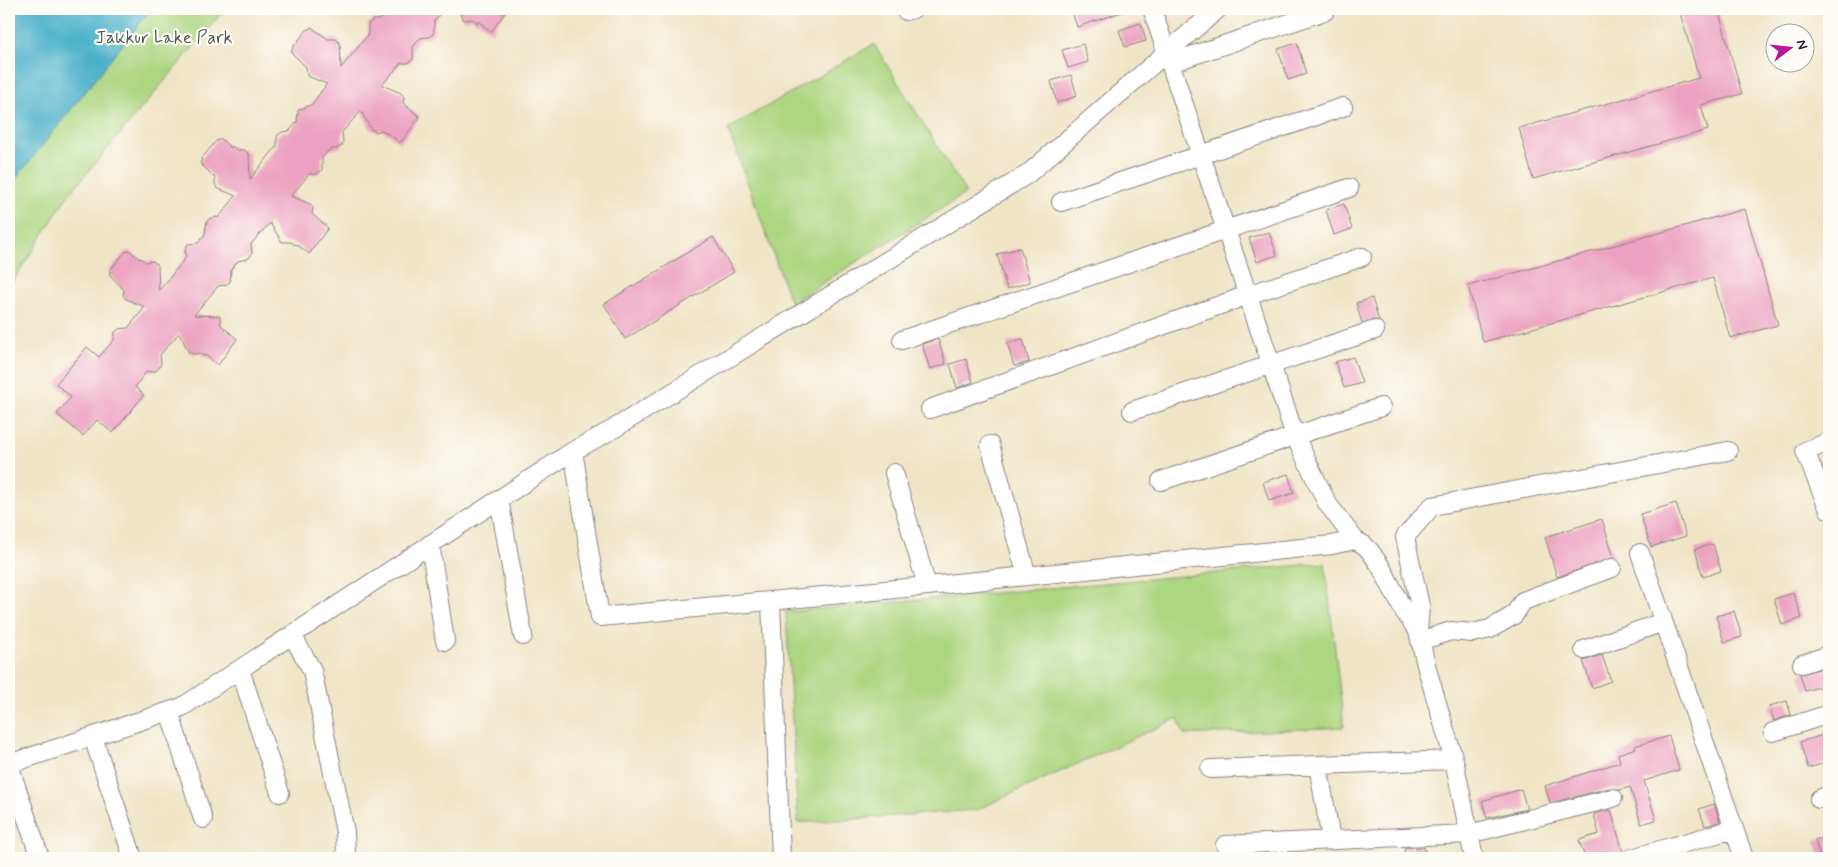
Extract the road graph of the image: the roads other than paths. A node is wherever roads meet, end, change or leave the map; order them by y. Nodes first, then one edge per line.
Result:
1 (1152, 9) edge
2 (1218, 9) edge
3 (1325, 11) dead end
4 (1168, 57) junction
5 (1343, 107) dead end
6 (1201, 155) junction
7 (1349, 188) dead end
8 (1061, 202) dead end
9 (1226, 228) junction
10 (1362, 257) dead end
11 (1248, 295) junction
12 (1375, 330) dead end
13 (902, 340) dead end
14 (1271, 364) junction
15 (1381, 407) dead end
16 (930, 408) dead end
17 (1132, 411) dead end
18 (1295, 436) junction
19 (1829, 442) edge
20 (990, 445) dead end
21 (573, 451) junction
22 (1728, 451) dead end
23 (894, 473) dead end
24 (1161, 481) dead end
25 (499, 499) junction
26 (1829, 510) edge
27 (1355, 540) junction
28 (430, 544) junction
29 (1640, 553) dead end
30 (1612, 568) dead end
31 (1027, 576) junction
32 (927, 586) junction
33 (771, 601) junction
34 (1663, 622) junction
35 (292, 635) junction
36 (523, 636) dead end
37 (1419, 636) junction
38 (445, 642) dead end
39 (1584, 650) dead end
40 (1829, 655) edge
41 (1802, 664) dead end
42 (240, 669) junction
43 (169, 712) junction
44 (1829, 714) edge
45 (1773, 732) dead end
46 (93, 737) junction
47 (1454, 760) junction
48 (9, 765) edge
49 (1318, 765) junction
50 (1210, 769) dead end
51 (280, 793) dead end
52 (1613, 798) dead end
53 (203, 819) dead end
54 (1734, 829) junction
55 (1469, 834) junction
56 (1331, 840) junction
57 (1225, 844) dead end
58 (40, 858) edge
59 (134, 858) edge
60 (346, 858) edge
61 (781, 858) edge
62 (1474, 858) edge
63 (1632, 858) edge
64 (1744, 858) edge

1 - 4 street
2 - 4 street
3 - 4 street
4 - 6 street
4 - 21 street
5 - 6 street
6 - 8 street
6 - 9 street
7 - 9 street
9 - 11 street
9 - 13 street
10 - 11 street
11 - 14 street
11 - 16 street
12 - 14 street
14 - 17 street
14 - 18 street
15 - 18 street
18 - 24 street
18 - 27 street
19 - 26 street
20 - 31 street
21 - 25 street
21 - 33 street
22 - 37 street
23 - 32 street
25 - 28 street
25 - 36 street
27 - 31 street
27 - 37 street
28 - 35 street
28 - 38 street
29 - 34 street
30 - 37 street
31 - 32 street
32 - 33 street
33 - 61 street
34 - 39 street
34 - 54 street
35 - 42 street
35 - 60 street
37 - 47 street
40 - 41 street
42 - 43 street
42 - 51 street
43 - 46 street
43 - 53 street
44 - 45 street
46 - 48 street
46 - 59 street
47 - 49 street
47 - 55 street
48 - 58 street
49 - 50 street
49 - 56 street
52 - 55 street
54 - 63 street
54 - 64 street
55 - 56 street
55 - 62 street
56 - 57 street

